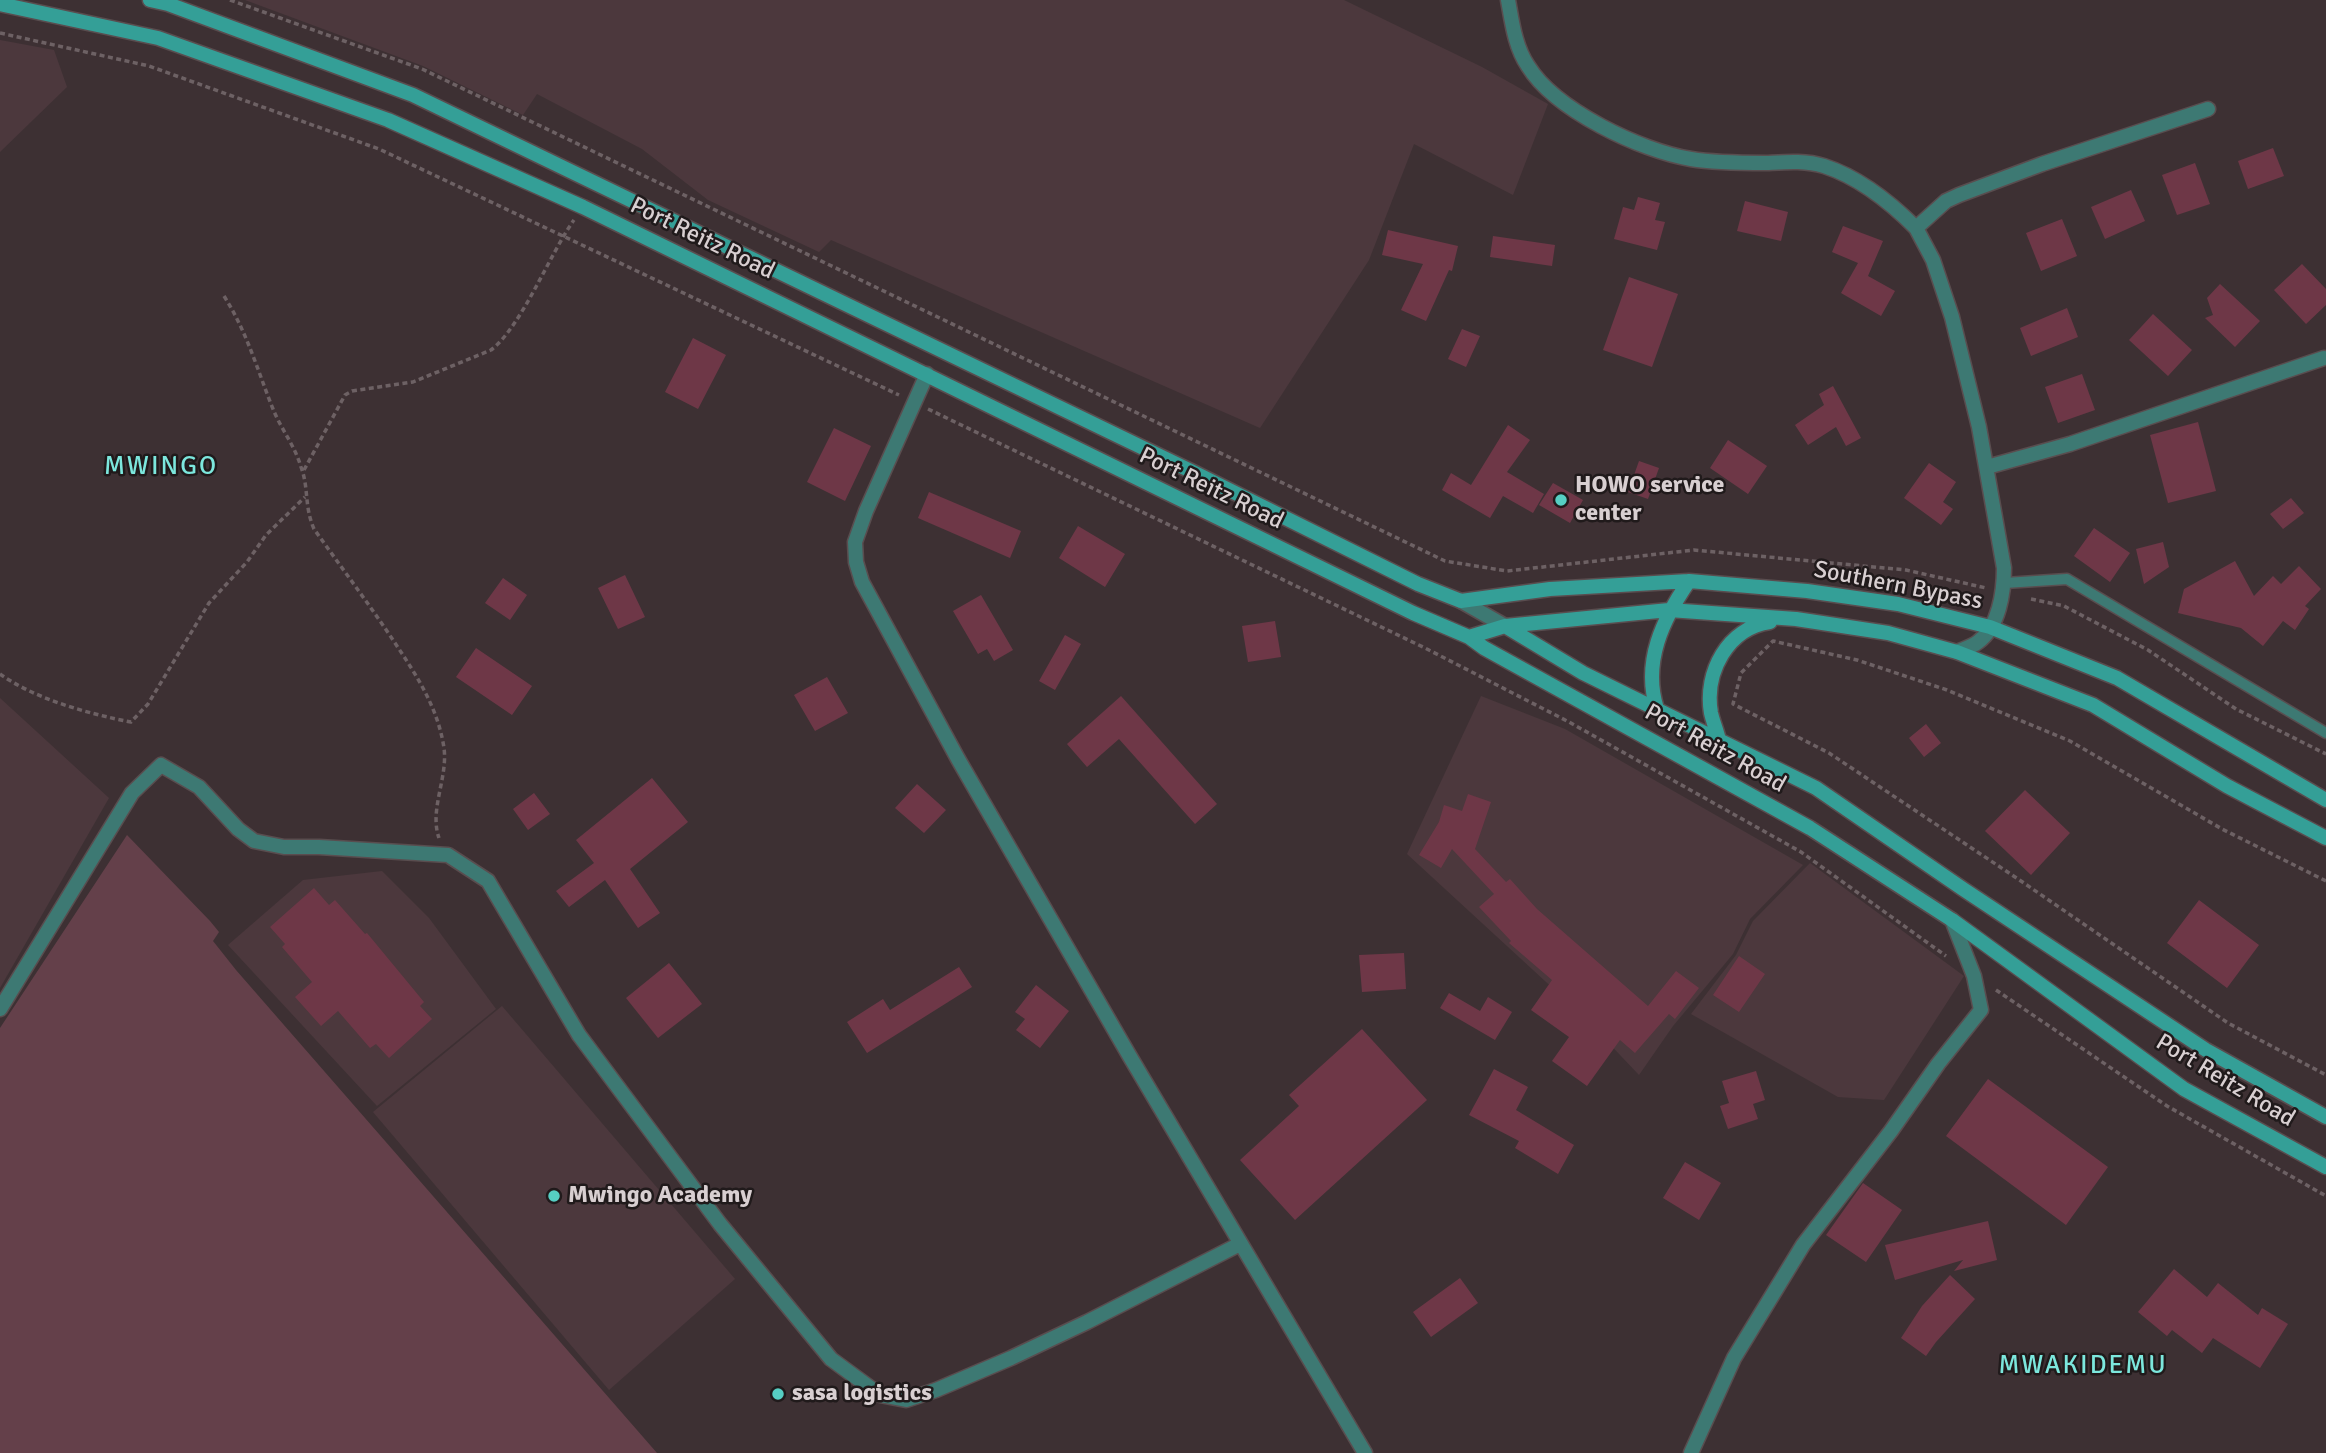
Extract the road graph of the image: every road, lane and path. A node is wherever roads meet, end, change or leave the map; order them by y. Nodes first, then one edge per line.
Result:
1 (150, 0) edge
2 (230, 0) edge
3 (1508, 0) edge
4 (0, 4) edge
5 (0, 33) edge
6 (2208, 109) dead end
7 (583, 207) junction
8 (1916, 228) junction
9 (562, 237) junction
10 (223, 296) dead end
11 (2324, 358) dead end
12 (927, 374) junction
13 (916, 403) junction
14 (1987, 467) junction
15 (303, 471) junction
16 (305, 497) junction
17 (1689, 581) junction
18 (2004, 588) junction
19 (1461, 601) junction
20 (1669, 610) junction
21 (1796, 619) junction
22 (1505, 626) junction
23 (1990, 627) junction
24 (1469, 637) junction
25 (1956, 652) junction
26 (0, 674) edge
27 (1657, 709) junction
28 (2326, 733) edge
29 (1719, 740) junction
30 (2326, 754) edge
31 (2326, 800) edge
32 (2326, 838) edge
33 (448, 855) junction
34 (2326, 881) edge
35 (1952, 920) junction
36 (1975, 976) junction
37 (0, 1009) edge
38 (2326, 1075) edge
39 (2326, 1117) edge
40 (2326, 1167) edge
41 (2326, 1196) edge
42 (1240, 1244) junction
43 (1365, 1453) edge
44 (1691, 1453) edge

1 - 19 main road
2 - 18 path
3 - 8 street
4 - 7 main road, Port Reitz Road
5 - 9 path
6 - 8 street
7 - 9 path
7 - 12 main road, Port Reitz Road
8 - 14 street
9 - 13 path
9 - 15 path
10 - 15 path
11 - 14 street
12 - 13 street
12 - 24 main road, Port Reitz Road
13 - 36 path
13 - 42 street
14 - 18 street
15 - 16 path
16 - 26 path
16 - 33 path
17 - 19 main road, Southern Bypass
17 - 20 main road
17 - 23 main road, Southern Bypass
18 - 23 street
18 - 28 lane
18 - 30 path
19 - 22 street, Port Reitz Road
20 - 21 main road, Southern Bypass
20 - 22 main road, Southern Bypass
20 - 27 main road
21 - 25 main road, Southern Bypass
21 - 29 main road
22 - 24 main road, Southern Bypass
22 - 27 main road, Port Reitz Road
23 - 25 street
23 - 31 main road, Southern Bypass
24 - 35 main road, Port Reitz Road
25 - 32 main road, Southern Bypass
27 - 29 main road, Port Reitz Road
29 - 39 main road, Port Reitz Road
33 - 37 street
33 - 42 street
34 - 38 path
35 - 36 street
35 - 40 main road, Port Reitz Road
36 - 41 path
36 - 44 street
42 - 43 street

